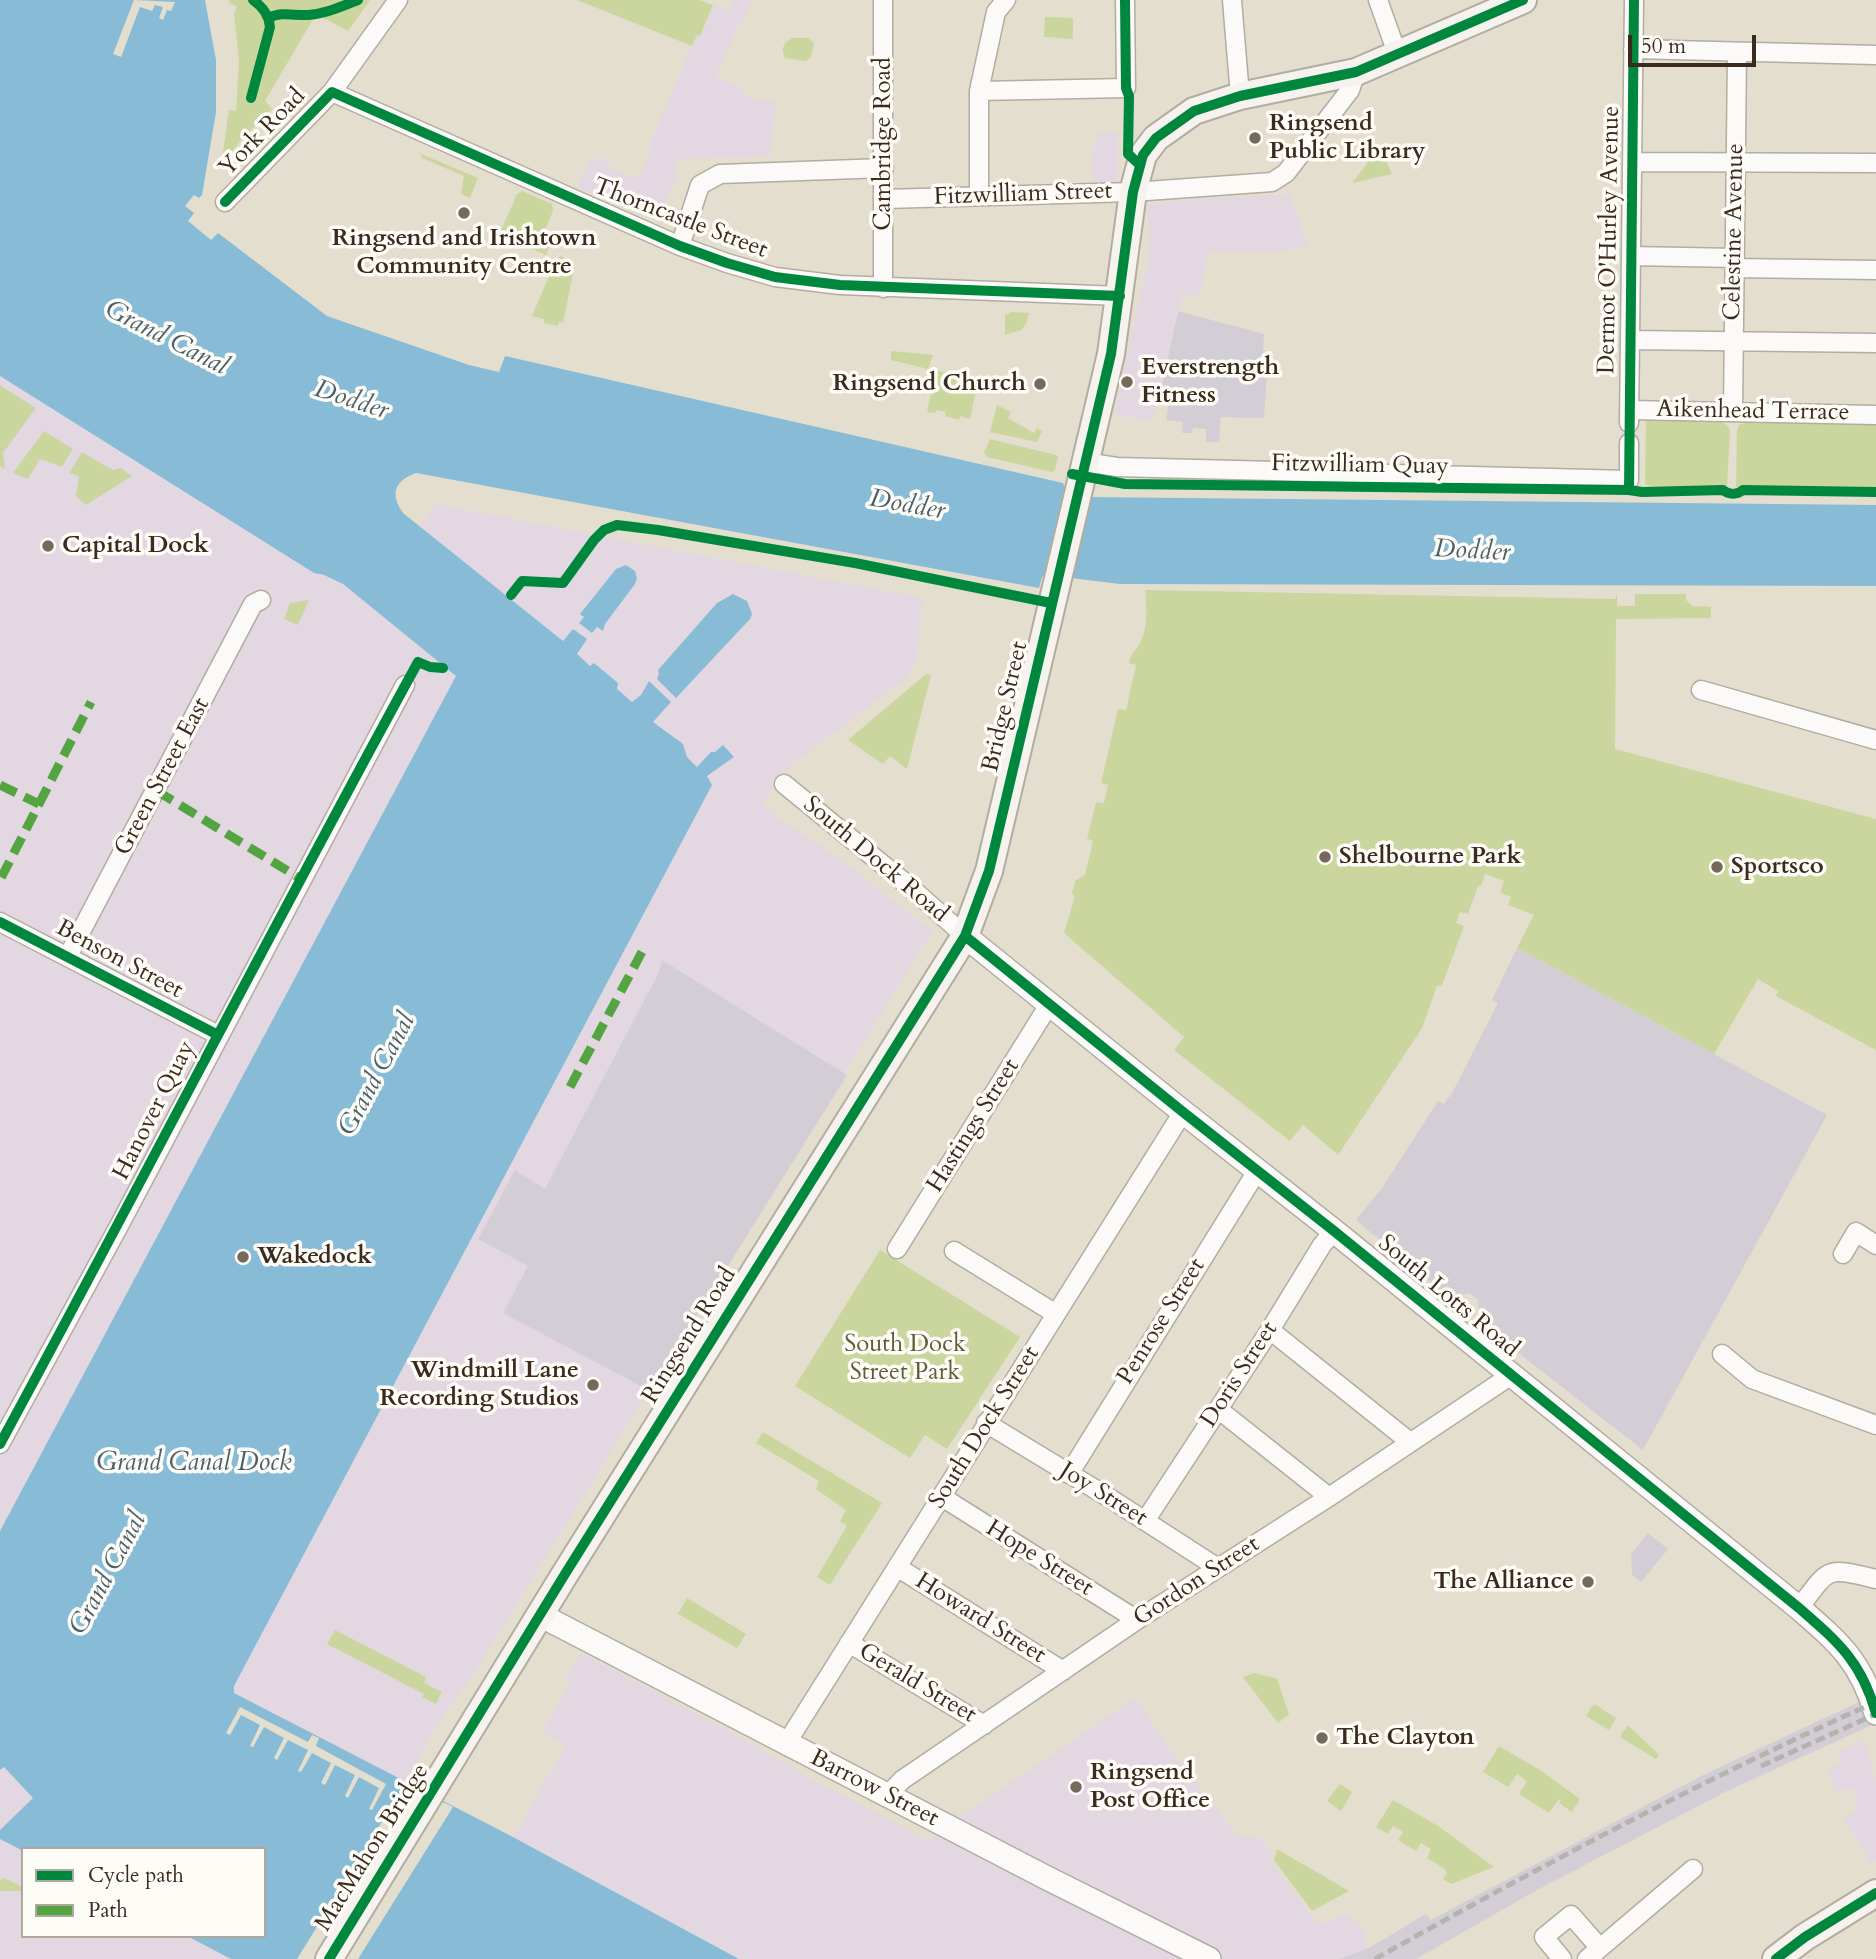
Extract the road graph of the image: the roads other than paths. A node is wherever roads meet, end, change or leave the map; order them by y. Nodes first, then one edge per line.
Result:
1 (398, 0) edge
2 (883, 0) edge
3 (1006, 0) edge
4 (1125, 0) edge
5 (1231, 0) edge
6 (1378, 0) edge
7 (1522, 0) edge
8 (1634, 0) edge
9 (1496, 6) edge
10 (1633, 48) junction
11 (1737, 52) junction
12 (1876, 55) edge
13 (1398, 56) junction
14 (1356, 72) junction
15 (979, 91) junction
16 (332, 92) junction
17 (1240, 96) junction
18 (1632, 162) junction
19 (1736, 162) junction
20 (1876, 163) edge
21 (884, 168) junction
22 (1133, 192) junction
23 (979, 196) junction
24 (885, 199) junction
25 (225, 202) dead end
26 (680, 246) junction
27 (1631, 256) junction
28 (1735, 263) junction
29 (1876, 270) edge
30 (883, 288) junction
31 (1120, 296) junction
32 (1630, 340) junction
33 (1734, 341) junction
34 (1876, 343) edge
35 (1733, 412) junction
36 (1876, 415) edge
37 (1630, 416) joint
38 (1629, 443) dead end
39 (1084, 462) junction
40 (261, 600) dead end
41 (405, 685) dead end
42 (1701, 690) dead end
43 (1876, 740) edge
44 (784, 783) dead end
45 (0, 922) edge
46 (965, 936) junction
47 (68, 956) junction
48 (1051, 1003) junction
49 (218, 1035) junction
50 (1183, 1112) junction
51 (1256, 1171) junction
52 (1334, 1231) junction
53 (1876, 1245) edge
54 (897, 1249) dead end
55 (954, 1251) dead end
56 (1843, 1254) dead end
57 (1056, 1314) junction
58 (1270, 1330) junction
59 (1722, 1354) dead end
60 (1510, 1376) junction
61 (1218, 1409) junction
62 (986, 1423) junction
63 (1876, 1425) edge
64 (1410, 1442) junction
65 (0, 1444) edge
66 (1069, 1474) junction
67 (942, 1497) junction
68 (1329, 1497) junction
69 (1145, 1521) junction
70 (897, 1567) junction
71 (1218, 1568) junction
72 (1876, 1579) edge
73 (1799, 1608) junction
74 (540, 1615) junction
75 (1137, 1620) junction
76 (849, 1643) junction
77 (1063, 1671) junction
78 (1876, 1713) edge
79 (984, 1725) junction
80 (786, 1744) junction
81 (452, 1760) joint
82 (888, 1795) junction
83 (1693, 1869) dead end
84 (1876, 1893) edge
85 (1594, 1953) edge
86 (330, 1959) edge
87 (1209, 1959) edge
88 (1562, 1959) edge
89 (1776, 1959) edge

1 - 16 street, York Road
2 - 21 street, Cambridge Road
3 - 15 street
4 - 15 street
5 - 17 street
6 - 13 street
7 - 9 main road, Bridge Street
8 - 10 street, Dermot O'Hurley Avenue
9 - 13 main road, Bridge Street
10 - 11 street
10 - 18 street, Dermot O'Hurley Avenue
11 - 12 street
11 - 19 street, Celestine Avenue
13 - 14 main road, Bridge Street
14 - 17 main road, Bridge Street
14 - 22 street, Fitzwilliam Street
15 - 23 street
16 - 25 street, York Road
16 - 26 street, Thorncastle Street
17 - 22 main road, Bridge Street
18 - 19 street
18 - 27 street, Dermot O'Hurley Avenue
19 - 20 street
19 - 28 street, Celestine Avenue
21 - 24 street, Cambridge Road
21 - 26 street
22 - 23 street, Fitzwilliam Street
22 - 31 main road, Bridge Street
23 - 24 street, Fitzwilliam Street
24 - 30 street, Cambridge Road
26 - 30 street, Thorncastle Street
27 - 28 street
27 - 32 street, Dermot O'Hurley Avenue
28 - 29 street
28 - 33 street, Celestine Avenue
30 - 31 street, Thorncastle Street
31 - 39 main road, Bridge Street
32 - 33 street
32 - 37 street, Dermot O'Hurley Avenue
33 - 34 street
33 - 35 street, Celestine Avenue
35 - 36 street, Aikenhead Terrace
35 - 37 street, Aikenhead Terrace
38 - 39 street, Fitzwilliam Quay
39 - 46 main road, Bridge Street
40 - 47 street, Green Street East
41 - 49 street, Hanover Quay
42 - 43 street
44 - 46 street, South Dock Road
45 - 47 street, Benson Street
46 - 48 street, South Lotts Road
46 - 74 main road, Ringsend Road
47 - 49 street, Benson Street
48 - 50 street, South Lotts Road
48 - 54 street, Hastings Street
49 - 65 street, Hanover Quay
50 - 51 street, South Lotts Road
50 - 57 street, South Dock Street
51 - 52 street, South Lotts Road
51 - 66 street, Penrose Street
52 - 58 street, Doris Street
52 - 60 street, South Lotts Road
53 - 56 street
55 - 57 street
57 - 62 street, South Dock Street
58 - 61 street, Doris Street
58 - 64 street
59 - 63 street
60 - 64 street, Gordon Street
60 - 73 street, South Lotts Road
61 - 68 street
61 - 69 street, Doris Street
62 - 66 street, Joy Street
62 - 67 street, South Dock Street
64 - 68 street, Gordon Street
66 - 69 street, Joy Street
67 - 70 street, South Dock Street
67 - 75 street, Hope Street
68 - 71 street, Gordon Street
69 - 71 street, Joy Street
70 - 76 street, South Dock Street
70 - 77 street, Howard Street
71 - 75 street, Gordon Street
72 - 73 street
73 - 78 street, South Lotts Road
74 - 80 street, Barrow Street
74 - 81 main road, Ringsend Road
75 - 77 street, Gordon Street
76 - 79 street, Gerald Street
76 - 80 street, South Dock Street
77 - 79 street, Gordon Street
79 - 82 street, Gordon Street
80 - 82 street, Barrow Street
81 - 86 main road, MacMahon Bridge
82 - 87 street, Barrow Street
83 - 85 street
84 - 89 main road
85 - 88 street

